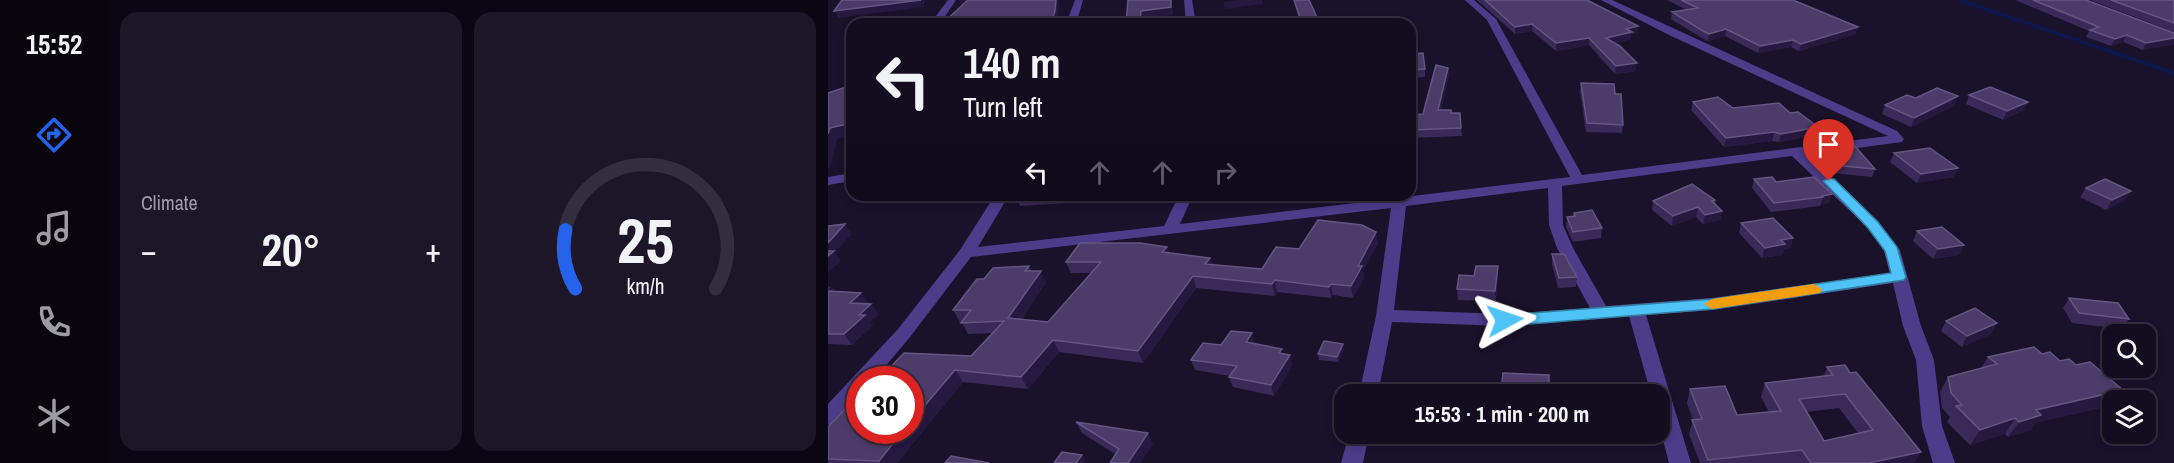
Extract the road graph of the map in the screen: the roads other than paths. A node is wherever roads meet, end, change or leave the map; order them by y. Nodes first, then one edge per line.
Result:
1 (952, 0) edge
2 (1078, 0) edge
3 (1188, 0) edge
4 (1469, 0) edge
5 (1605, 0) edge
6 (939, 18) edge
7 (1073, 18) edge
8 (1190, 18) edge
9 (1796, 153) junction
10 (846, 178) edge
11 (1578, 180) junction
12 (828, 181) edge
13 (1555, 183) junction
14 (998, 201) edge
15 (1183, 201) edge
16 (1415, 201) edge
17 (1416, 201) edge
18 (1399, 203) junction
19 (1170, 229) junction
20 (966, 253) junction
21 (1899, 277) junction
22 (1636, 310) junction
23 (1602, 312) junction
24 (1385, 316) junction
25 (874, 366) edge
26 (1370, 384) edge
27 (846, 397) edge
28 (828, 417) edge
29 (1357, 444) edge
30 (1352, 463) edge
31 (1680, 463) edge
32 (1944, 463) edge

1 - 6 street
2 - 7 street
3 - 8 street
4 - 11 street
5 - 9 street
9 - 11 street
9 - 21 street
10 - 12 street
11 - 13 street
13 - 17 street
13 - 23 street
14 - 20 street
15 - 19 street
16 - 18 street
18 - 19 street
18 - 24 street
19 - 20 street
20 - 25 street
21 - 22 street
21 - 32 street
22 - 23 street
22 - 31 street
23 - 24 street
24 - 26 street
27 - 28 street
29 - 30 street

